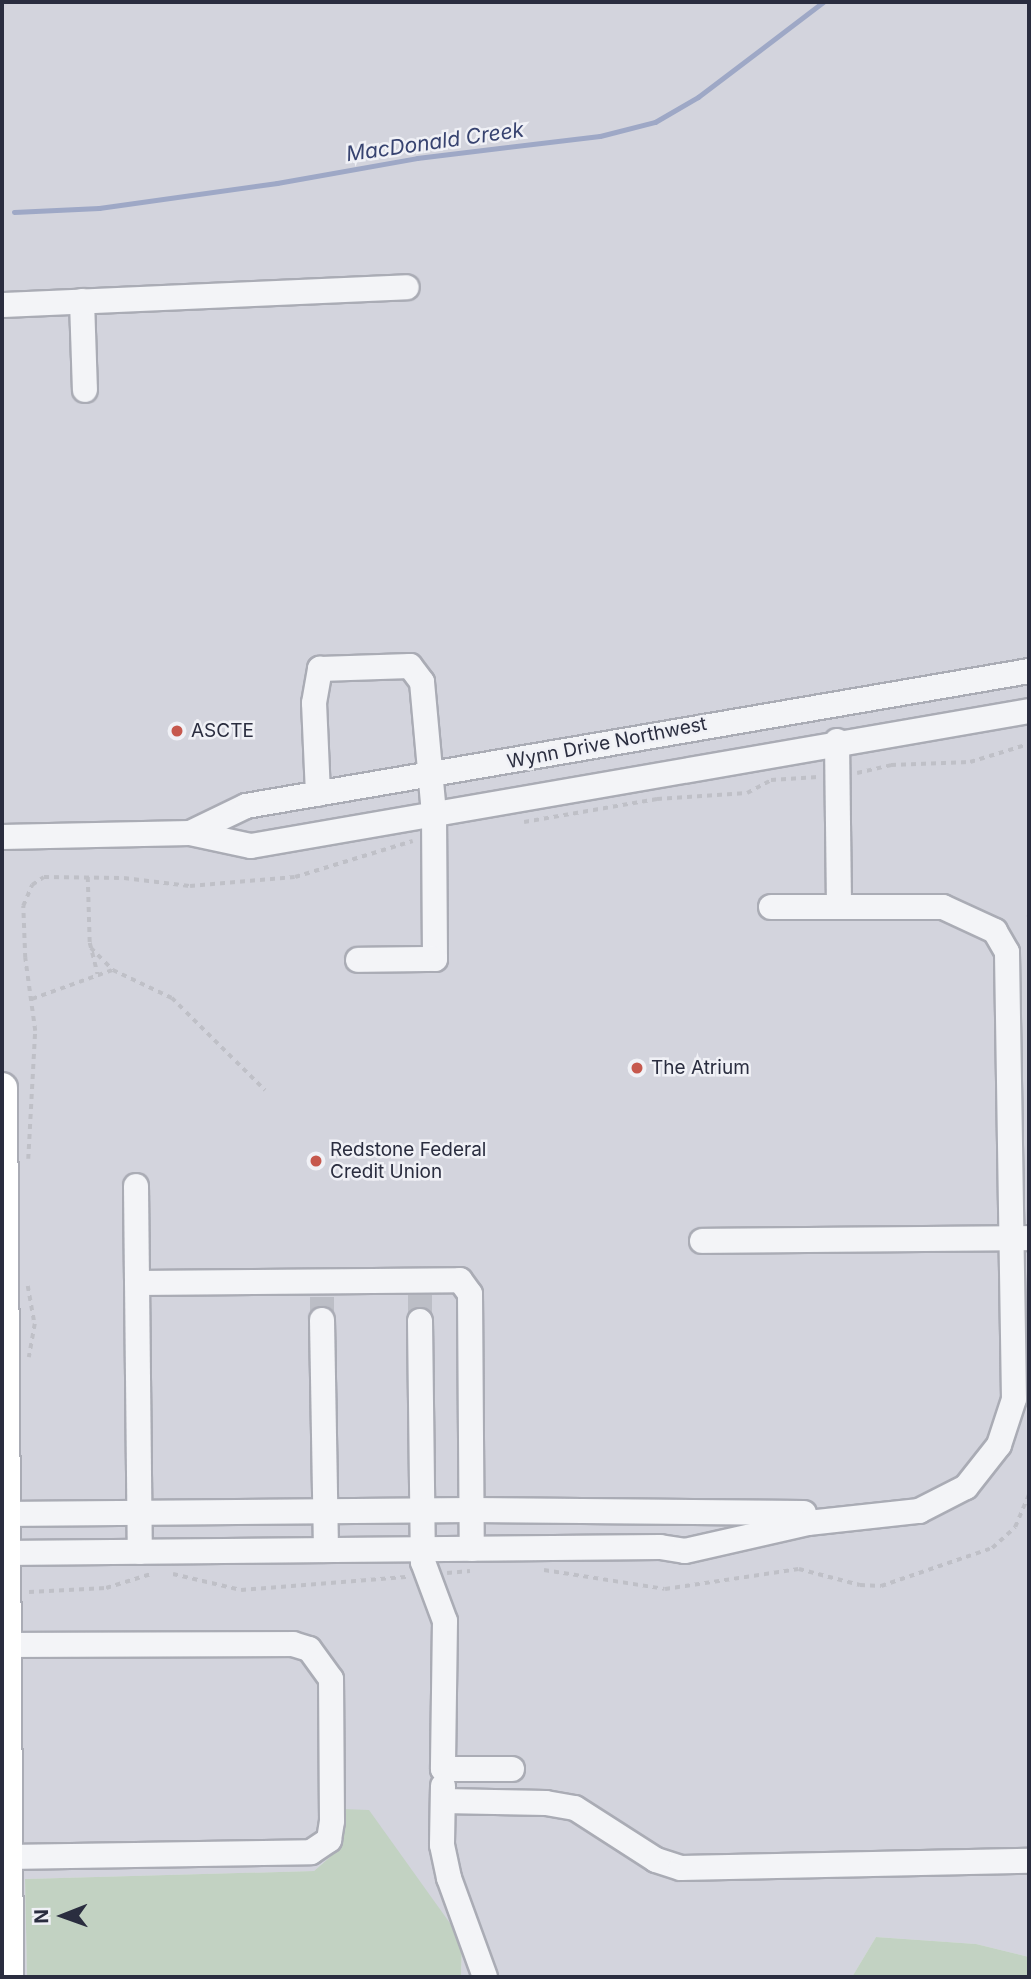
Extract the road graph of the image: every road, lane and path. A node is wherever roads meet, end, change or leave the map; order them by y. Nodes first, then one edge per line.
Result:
1 (407, 286) dead end
2 (82, 301) junction
3 (2, 305) edge
4 (85, 390) dead end
5 (1029, 671) edge
6 (1029, 711) edge
7 (836, 741) junction
8 (1029, 744) edge
9 (837, 775) junction
10 (428, 776) junction
11 (318, 794) junction
12 (516, 822) dead end
13 (434, 827) junction
14 (190, 833) junction
15 (2, 838) edge
16 (88, 877) junction
17 (32, 885) dead end
18 (839, 906) junction
19 (771, 907) dead end
20 (90, 948) junction
21 (358, 960) dead end
22 (113, 970) junction
23 (98, 974) junction
24 (32, 999) dead end
25 (2, 1088) edge
26 (265, 1090) dead end
27 (136, 1186) dead end
28 (1021, 1238) edge
29 (702, 1241) dead end
30 (137, 1283) junction
31 (322, 1300) junction
32 (4, 1312) edge
33 (420, 1321) tunnel mouth
34 (422, 1510) junction
35 (471, 1510) junction
36 (325, 1511) junction
37 (139, 1513) junction
38 (4, 1514) edge
39 (850, 1518) junction
40 (423, 1549) junction
41 (472, 1549) junction
42 (326, 1550) junction
43 (139, 1552) junction
44 (4, 1553) edge
45 (8, 1645) junction
46 (4, 1721) edge
47 (443, 1769) junction
48 (512, 1769) dead end
49 (443, 1801) junction
50 (7, 1857) junction
51 (1029, 1861) edge
52 (8, 1977) edge
53 (485, 1977) edge

1 - 2 street
2 - 3 street
2 - 4 street
5 - 10 street, Wynn Drive Northwest
6 - 7 street, Wynn Drive Northwest
7 - 9 street
7 - 13 street, Wynn Drive Northwest
8 - 9 path
9 - 12 path
9 - 18 street
10 - 11 street, Wynn Drive Northwest
10 - 11 street
10 - 13 street
11 - 14 street, Wynn Drive Northwest
13 - 14 street, Wynn Drive Northwest
13 - 16 path
13 - 21 street
14 - 15 street, Wynn Drive Northwest
16 - 17 path
16 - 20 path
18 - 19 street
18 - 28 street
20 - 22 path
20 - 23 path
22 - 23 path
22 - 26 path
23 - 24 path
25 - 32 main road
27 - 30 street
28 - 29 street
28 - 39 street
30 - 31 street
30 - 37 street
31 - 35 street
31 - 36 street
32 - 38 main road
33 - 34 street
34 - 35 street
34 - 36 street
34 - 40 street
35 - 39 street
35 - 41 street
36 - 37 street
36 - 42 street
37 - 38 street
37 - 43 street
38 - 44 main road
39 - 41 street
40 - 41 street
40 - 42 street
40 - 47 street
42 - 43 street
43 - 44 street
44 - 45 main road
45 - 46 main road
45 - 50 street
46 - 50 main road
47 - 48 street
47 - 49 street
49 - 51 street
49 - 53 street
50 - 52 main road

